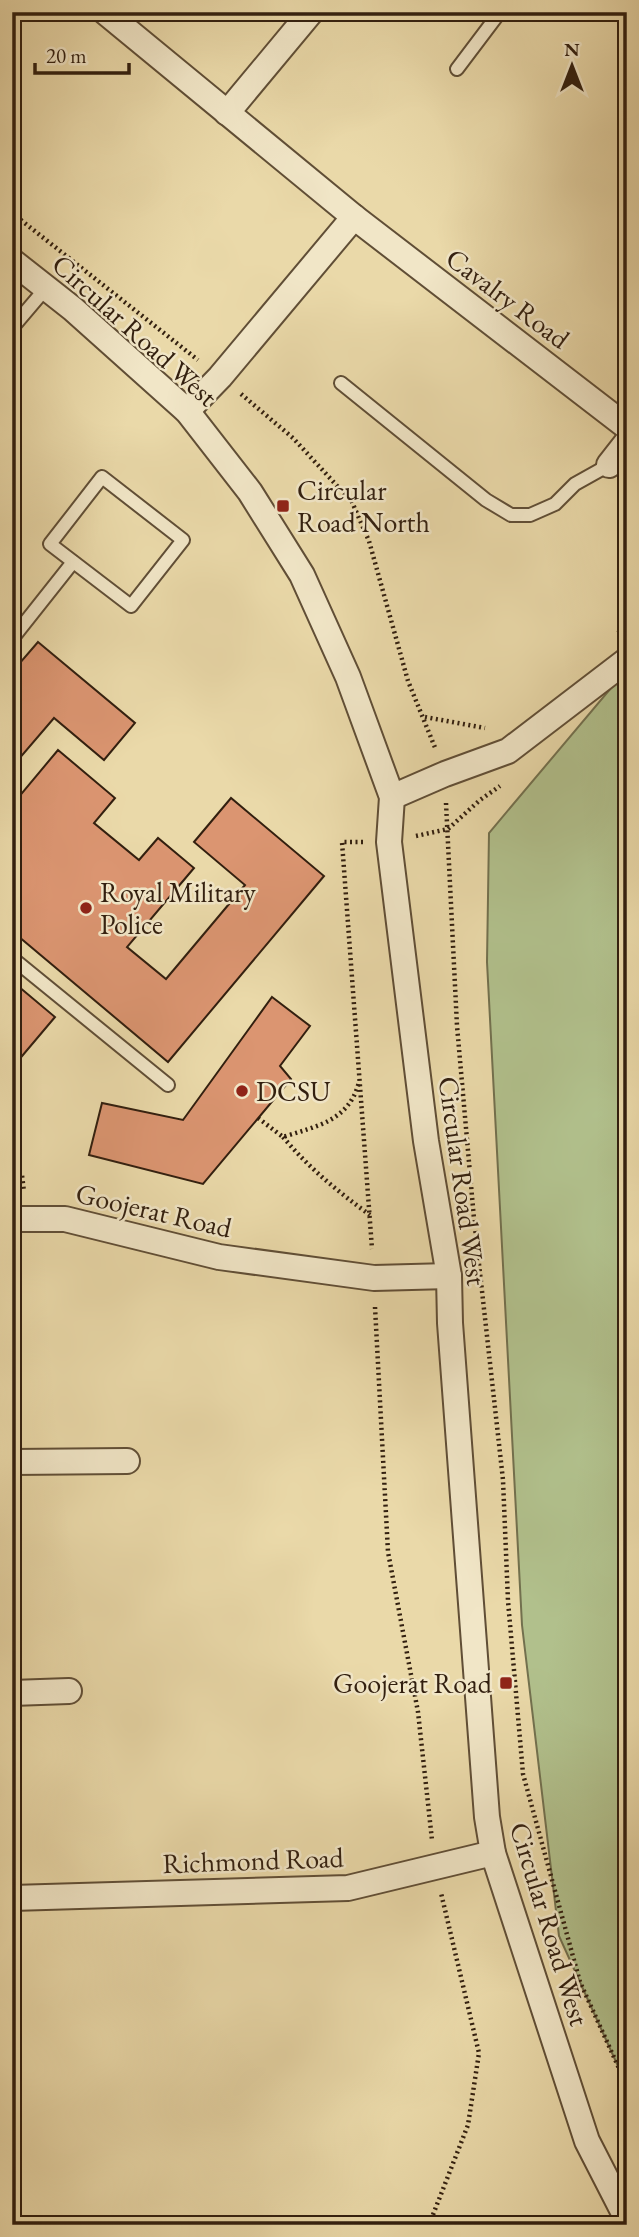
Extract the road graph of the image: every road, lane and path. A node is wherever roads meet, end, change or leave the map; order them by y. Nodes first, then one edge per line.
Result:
1 (105, 12) edge
2 (311, 12) edge
3 (500, 12) edge
4 (457, 69) dead end
5 (227, 113) junction
6 (354, 217) junction
7 (12, 261) edge
8 (46, 288) junction
9 (12, 328) edge
10 (341, 383) dead end
11 (187, 411) junction
12 (627, 426) edge
13 (627, 442) edge
14 (609, 465) joint
15 (73, 562) junction
16 (12, 639) edge
17 (627, 660) edge
18 (392, 797) junction
19 (342, 842) dead end
20 (12, 958) edge
21 (360, 1077) junction
22 (168, 1085) dead end
23 (258, 1118) dead end
24 (283, 1136) junction
25 (370, 1215) junction
26 (12, 1219) edge
27 (449, 1276) junction
28 (374, 1278) junction
29 (127, 1461) dead end
30 (12, 1462) edge
31 (69, 1691) dead end
32 (12, 1693) edge
33 (493, 1853) junction
34 (435, 1867) junction
35 (12, 1898) edge
36 (627, 2219) edge
37 (429, 2225) edge

1 - 5 street, Cavalry Road
2 - 5 street
3 - 4 lane
5 - 6 street, Cavalry Road
6 - 11 street
6 - 12 street, Cavalry Road
7 - 8 street, Circular Road West
8 - 9 lane
8 - 11 street, Circular Road West
10 - 14 lane
11 - 18 street, Circular Road West
13 - 14 street
15 - 15 lane
15 - 16 lane
17 - 18 street
18 - 27 street, Circular Road West
19 - 21 path
20 - 22 lane
21 - 24 path
21 - 25 path
23 - 24 path
24 - 25 path
25 - 28 path
26 - 28 street, Goojerat Road
27 - 28 street, Goojerat Road
27 - 33 street, Circular Road West
28 - 34 path
29 - 30 street
31 - 32 street
33 - 34 street, Richmond Road
33 - 36 street, Circular Road West
34 - 35 street, Richmond Road
34 - 37 path

